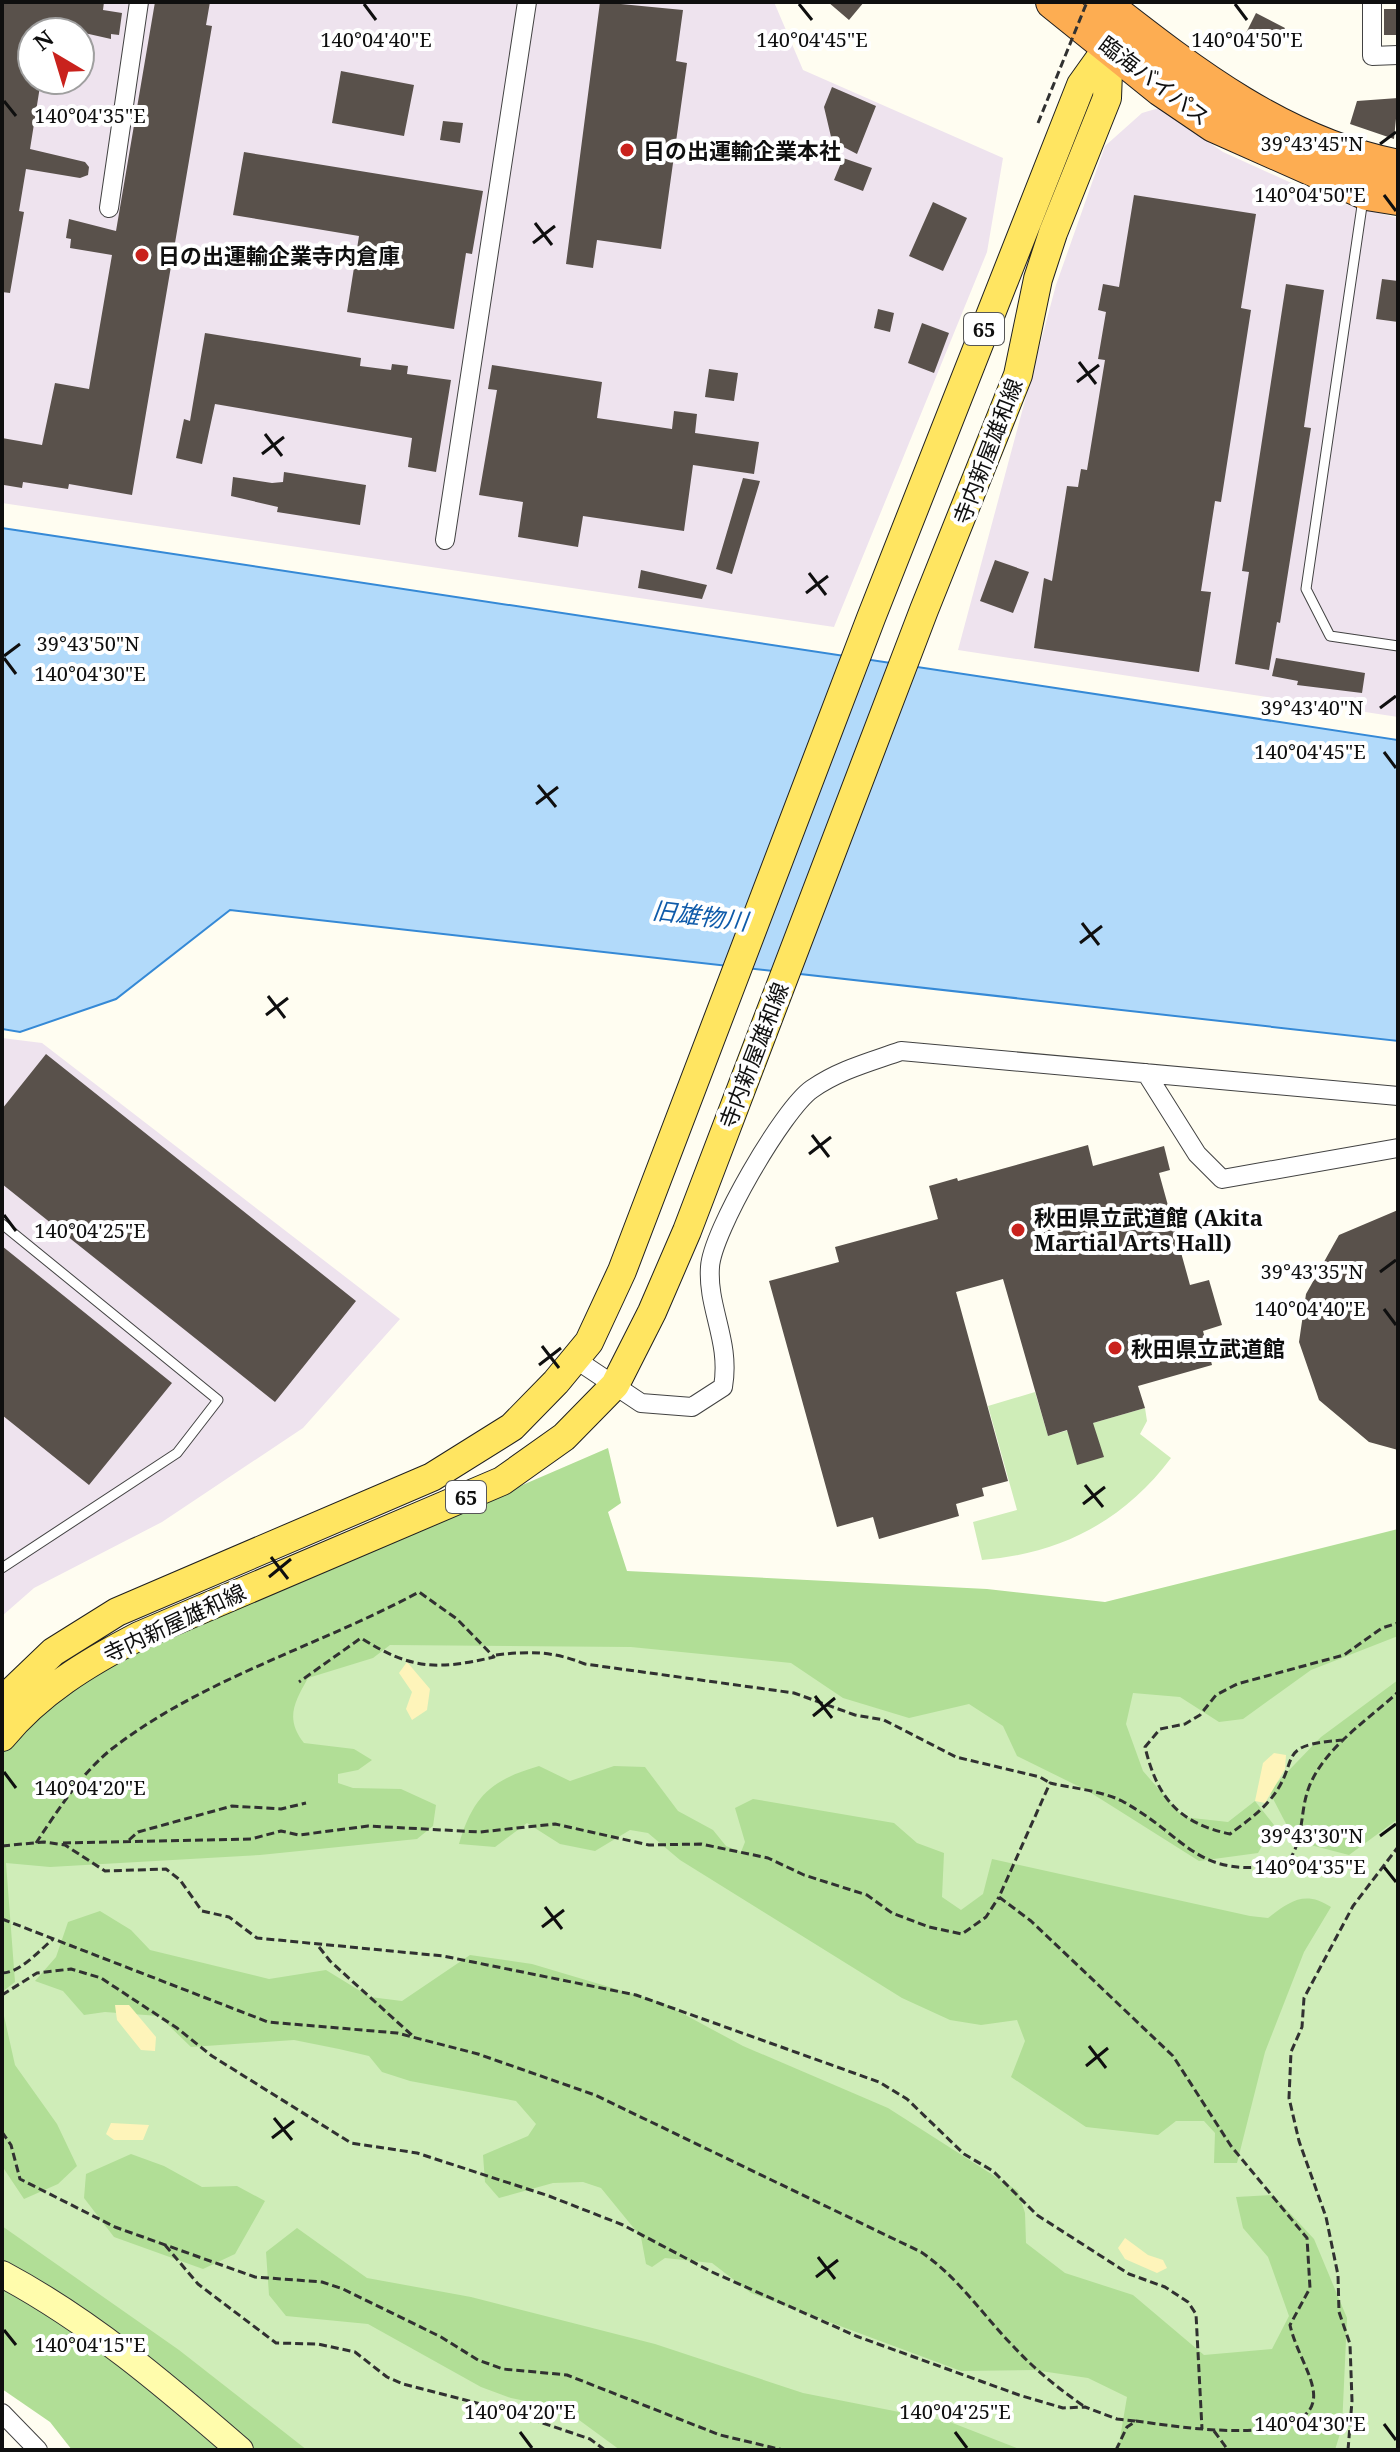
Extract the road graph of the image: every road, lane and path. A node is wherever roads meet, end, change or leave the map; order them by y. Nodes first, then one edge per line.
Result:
1 (139, 2) edge
2 (527, 2) edge
3 (1053, 2) edge
4 (1087, 2) edge
5 (1372, 2) edge
6 (1115, 18) edge
7 (1398, 55) edge
8 (1038, 123) dead end
9 (1398, 167) edge
10 (1364, 192) junction
11 (1398, 198) edge
12 (109, 208) dead end
13 (445, 540) dead end
14 (1398, 646) edge
15 (1146, 1073) junction
16 (1398, 1096) edge
17 (1398, 1148) edge
18 (2, 1224) edge
19 (575, 1359) junction
20 (615, 1385) junction
21 (2, 1568) edge
22 (1398, 1623) edge
23 (496, 1655) dead end
24 (299, 1682) dead end
25 (1398, 1692) edge
26 (2, 1701) edge
27 (2, 1737) edge
28 (1344, 1740) junction
29 (1050, 1783) junction
30 (306, 1803) dead end
31 (129, 1840) junction
32 (36, 1843) junction
33 (51, 1843) junction
34 (2, 1846) edge
35 (1398, 1847) edge
36 (999, 1897) junction
37 (2, 1919) edge
38 (53, 1939) junction
39 (318, 1945) junction
40 (2, 1973) edge
41 (2, 1995) edge
42 (415, 2038) junction
43 (2, 2132) edge
44 (164, 2244) junction
45 (2, 2274) edge
46 (1085, 2407) junction
47 (2, 2413) edge
48 (1136, 2421) junction
49 (1202, 2429) junction
50 (1213, 2431) junction
51 (38, 2450) edge
52 (240, 2450) edge
53 (605, 2450) edge
54 (783, 2450) edge
55 (1116, 2450) edge
56 (1228, 2450) edge
57 (1348, 2450) edge

1 - 12 street
2 - 13 street
3 - 6 highway, 臨海バイパス
4 - 8 path, bridge
5 - 7 street
6 - 9 highway, 臨海バイパス
6 - 10 highway, 臨海バイパス
6 - 19 main road, 寺内新屋雄和線 / 65
6 - 20 main road, 寺内新屋雄和線 / 65
10 - 11 highway, 臨海バイパス
10 - 14 lane
15 - 16 street
15 - 17 street
15 - 20 street
18 - 21 lane
19 - 20 street
19 - 26 main road, 寺内新屋雄和線 / 65
20 - 27 main road, 寺内新屋雄和線 / 65
22 - 28 path
23 - 29 path
24 - 32 path
25 - 28 path
28 - 29 path
29 - 36 path
30 - 31 path
31 - 33 path
31 - 36 path
32 - 33 path
32 - 34 path
33 - 39 path
35 - 57 path
36 - 50 path
37 - 38 path
38 - 40 path
38 - 42 path
39 - 42 path
39 - 49 path
41 - 46 path
42 - 46 path
43 - 44 path
44 - 53 path
44 - 54 path
45 - 52 street
46 - 48 path
47 - 51 street
48 - 49 path
48 - 55 path
49 - 50 path
50 - 56 path

